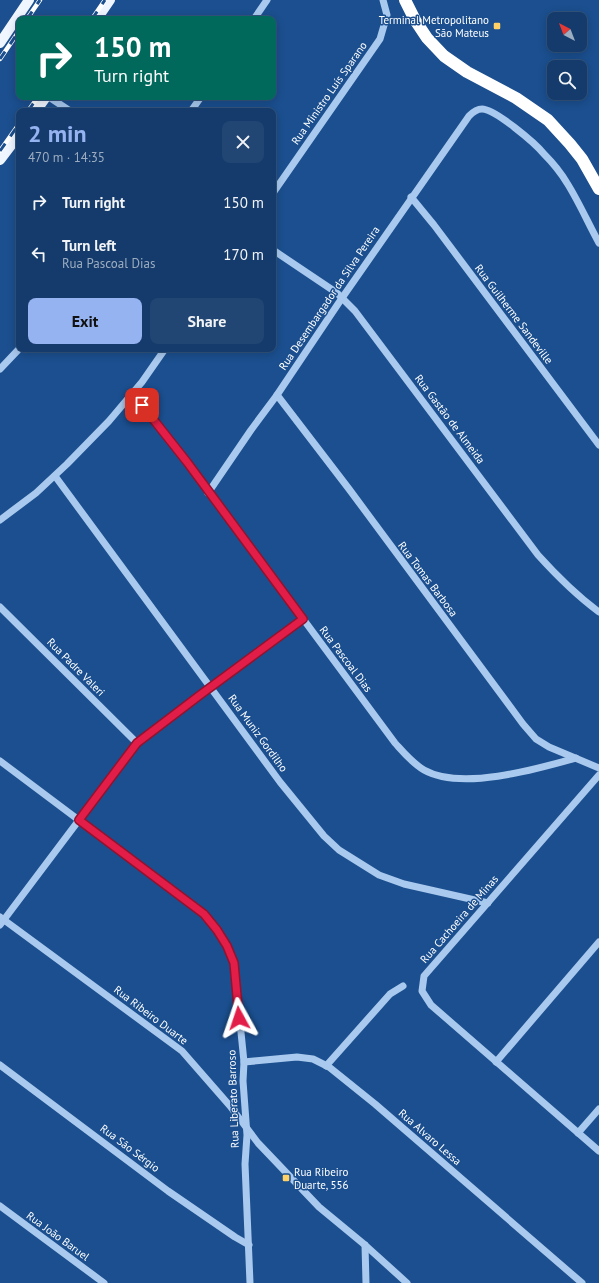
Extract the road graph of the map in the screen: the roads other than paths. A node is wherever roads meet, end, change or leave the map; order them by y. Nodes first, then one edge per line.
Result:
1 (29, 0) edge
2 (110, 0) edge
3 (267, 0) edge
4 (383, 0) edge
5 (404, 0) edge
6 (18, 16) edge
7 (99, 16) edge
8 (256, 16) edge
9 (16, 19) edge
10 (0, 43) edge
11 (54, 100) edge
12 (66, 108) edge
13 (16, 139) edge
14 (0, 160) edge
15 (276, 189) edge
16 (599, 189) edge
17 (411, 197) junction
18 (599, 243) edge
19 (276, 252) edge
20 (342, 298) junction
21 (16, 352) edge
22 (163, 352) edge
23 (0, 369) edge
24 (132, 394) junction
25 (277, 395) junction
26 (599, 445) edge
27 (55, 476) junction
28 (208, 493) junction
29 (0, 520) edge
30 (0, 607) edge
31 (599, 612) edge
32 (303, 619) junction
33 (211, 687) junction
34 (137, 743) junction
35 (576, 758) junction
36 (0, 761) edge
37 (599, 768) edge
38 (599, 775) edge
39 (79, 820) junction
40 (488, 903) junction
41 (1, 921) edge
42 (599, 942) edge
43 (403, 986) dead end
44 (244, 1062) junction
45 (496, 1062) junction
46 (0, 1065) edge
47 (326, 1066) junction
48 (599, 1109) edge
49 (246, 1126) junction
50 (578, 1133) junction
51 (599, 1151) edge
52 (0, 1206) edge
53 (249, 1245) junction
54 (365, 1245) junction
55 (104, 1283) edge
56 (250, 1283) edge
57 (366, 1283) edge
58 (407, 1283) edge
59 (582, 1283) edge

1 - 6 main road
2 - 7 main road
3 - 8 street
4 - 15 street, Rua Ministro Luís Sparano
5 - 16 highway
9 - 10 main road
11 - 12 street
13 - 14 main road
17 - 18 street, Rua Desembargador da Silva Pereira
17 - 20 street, Rua Desembargador da Silva Pereira
17 - 26 street, Rua Guilherme Sandeville
19 - 20 street, Rua Gastão de Almeida
20 - 25 street, Rua Desembargador da Silva Pereira
20 - 31 street, Rua Gastão de Almeida
21 - 23 street
22 - 24 street
24 - 27 street
24 - 28 street, Rua Pascoal Dias
25 - 28 street, Rua Desembargador da Silva Pereira
25 - 35 street, Rua Tomas Barbosa
27 - 29 street
27 - 33 street, Rua Muniz Gordilho
28 - 32 street, Rua Pascoal Dias
30 - 34 street, Rua Padre Valeri
32 - 33 street
32 - 35 street, Rua Pascoal Dias
33 - 34 street
33 - 40 street, Rua Muniz Gordilho
34 - 39 street
35 - 37 street
36 - 39 street, Rua Liberato Barroso
38 - 40 street, Rua Cachoeira de Minas
39 - 41 street
39 - 44 street, Rua Liberato Barroso
40 - 45 street, Rua Cachoeira de Minas
41 - 49 street, Rua Ribeiro Duarte
42 - 45 street
43 - 47 street
44 - 47 street, Rua Alvaro Lessa
44 - 49 street, Rua Liberato Barroso
45 - 50 street, Rua Cachoeira de Minas
46 - 53 street, Rua São Sérgio
47 - 59 street, Rua Alvaro Lessa
48 - 50 street
49 - 53 street, Rua Liberato Barroso
49 - 54 street, Rua Ribeiro Duarte
50 - 51 street, Rua Cachoeira de Minas
52 - 55 street, Rua João Baruel
53 - 56 street, Rua Liberato Barroso
54 - 57 street
54 - 58 street, Rua Ribeiro Duarte

